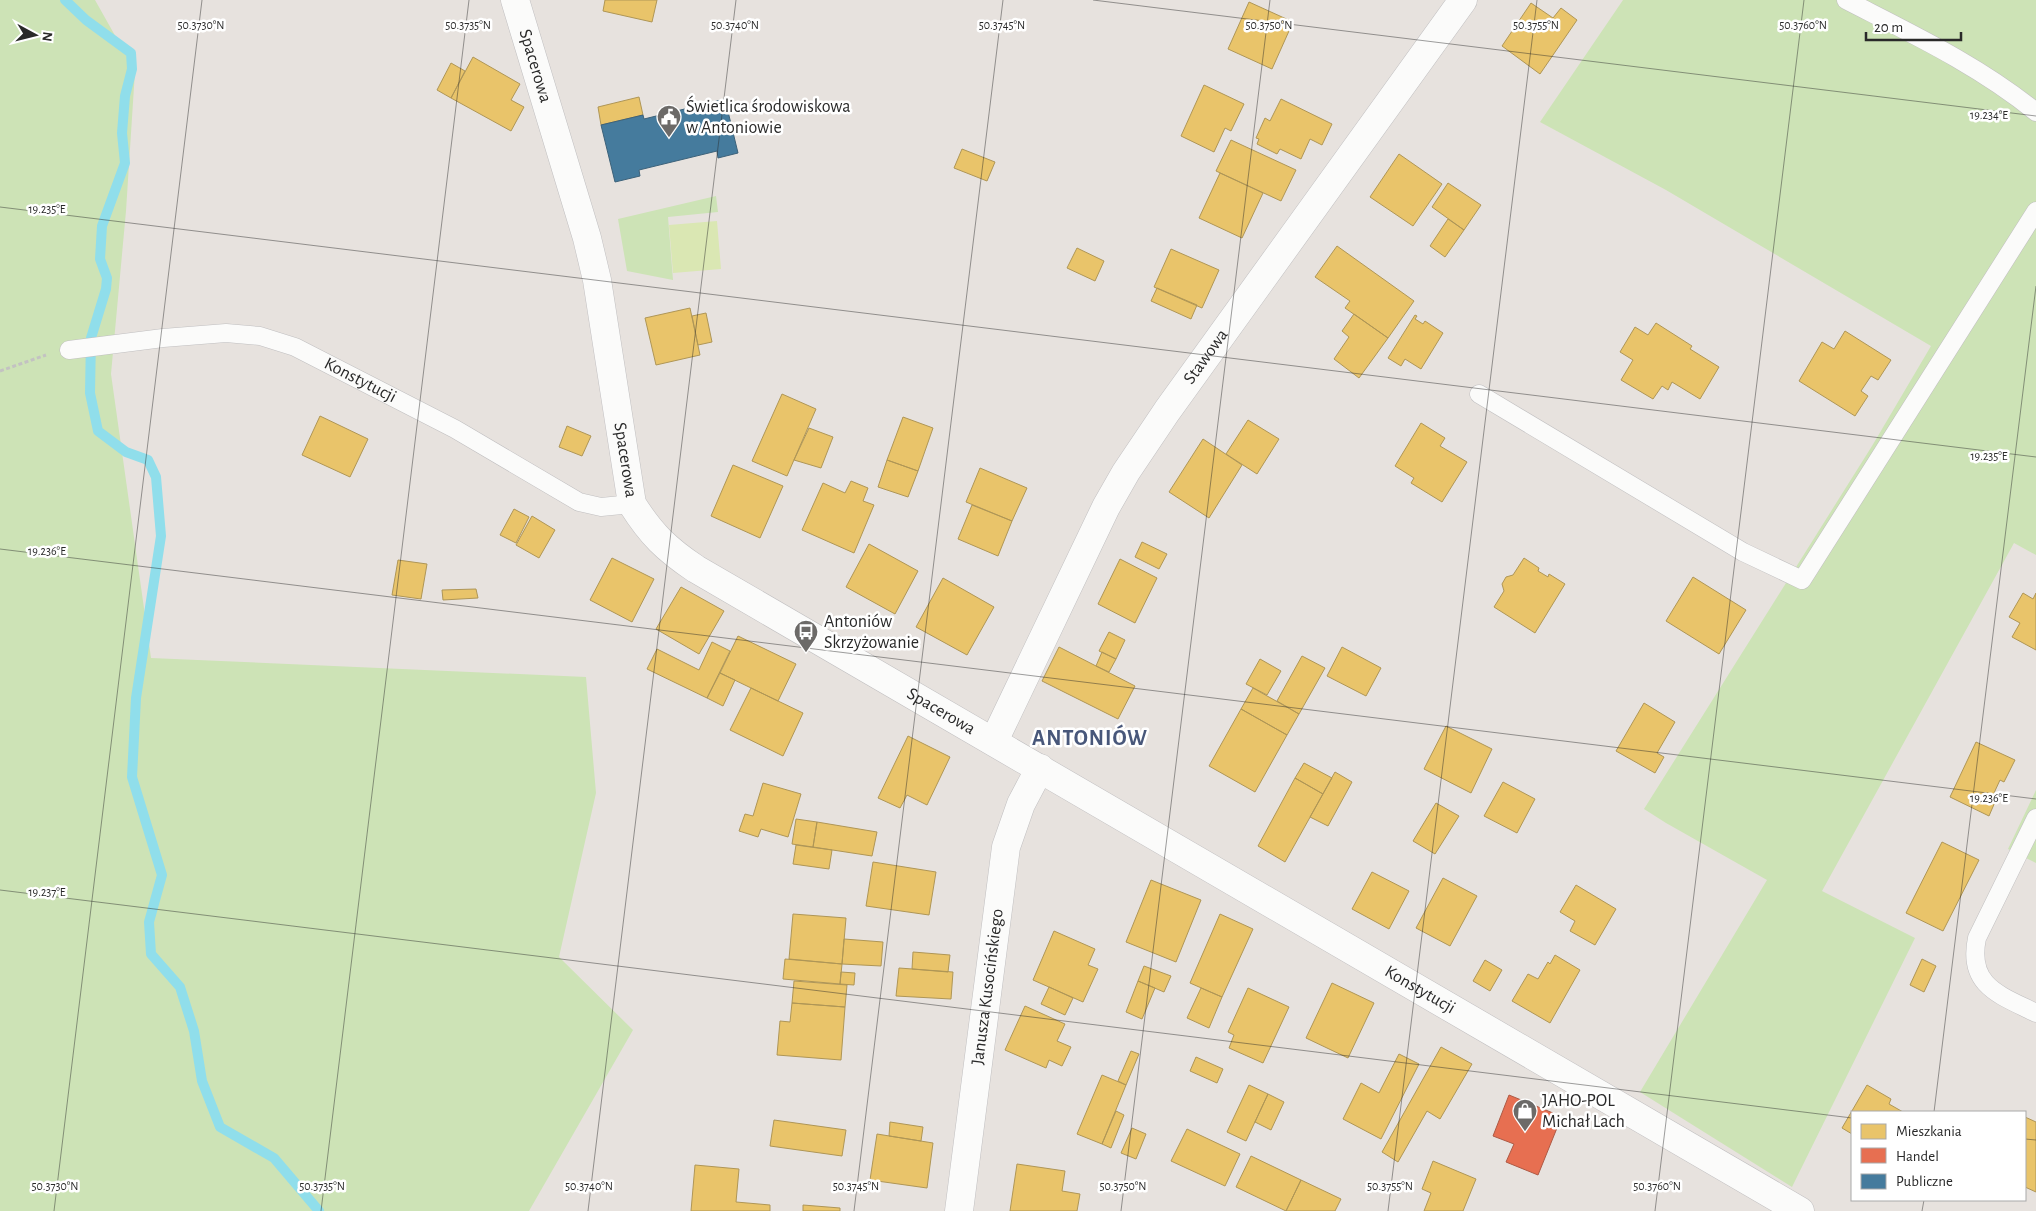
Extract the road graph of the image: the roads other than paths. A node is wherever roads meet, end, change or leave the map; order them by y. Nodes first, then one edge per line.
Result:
1 (515, 0) edge
2 (1463, 0) edge
3 (1846, 0) edge
4 (2036, 112) edge
5 (2036, 211) edge
6 (68, 350) road end
7 (1479, 394) dead end
8 (632, 504) junction
9 (994, 742) junction
10 (1040, 768) junction
11 (2036, 818) edge
12 (2036, 1013) edge
13 (959, 1211) edge
14 (1800, 1211) edge

1 - 8 street, Spacerowa
2 - 9 street, Stawowa
3 - 4 lane
5 - 7 lane
6 - 8 lane, Konstytucji
8 - 9 street, Spacerowa
9 - 10 street, Spacerowa
10 - 13 street, Janusza Kusocińskiego
10 - 14 street, Konstytucji
11 - 12 lane

